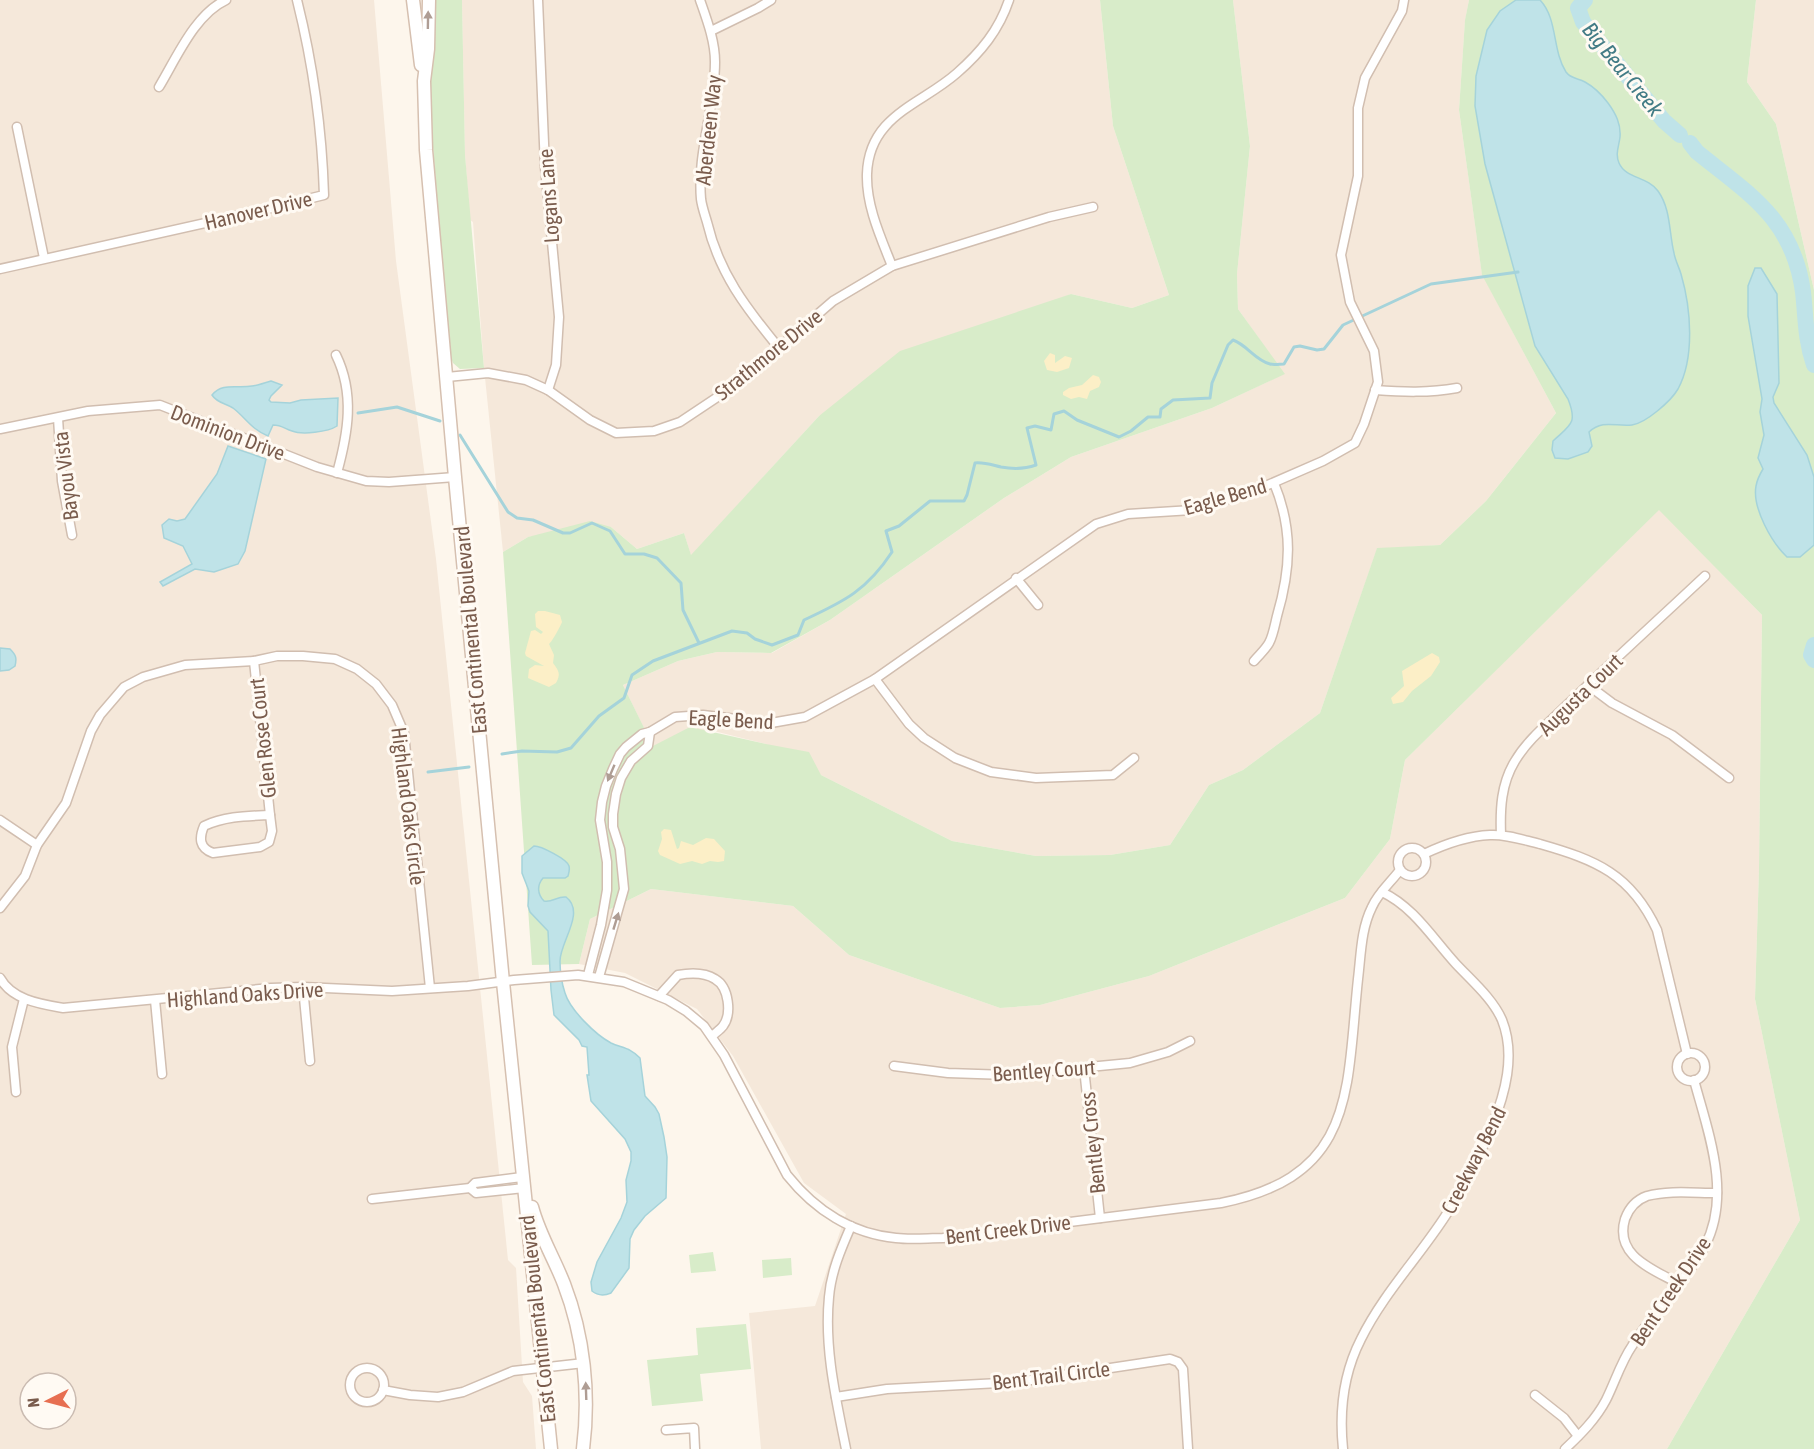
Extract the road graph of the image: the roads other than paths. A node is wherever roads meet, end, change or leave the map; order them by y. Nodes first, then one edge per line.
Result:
1 (226, 0) edge
2 (297, 0) edge
3 (413, 0) edge
4 (429, 0) edge
5 (538, 0) edge
6 (700, 0) edge
7 (771, 0) edge
8 (1009, 0) edge
9 (1404, 0) edge
10 (711, 31) junction
11 (424, 81) junction
12 (159, 87) dead end
13 (17, 127) dead end
14 (1093, 207) dead end
15 (44, 258) junction
16 (892, 266) junction
17 (0, 269) edge
18 (779, 348) junction
19 (336, 355) dead end
20 (447, 377) junction
21 (1457, 388) dead end
22 (548, 390) junction
23 (1375, 390) junction
24 (58, 418) junction
25 (0, 429) edge
26 (337, 474) junction
27 (455, 477) junction
28 (1274, 483) junction
29 (72, 535) dead end
30 (1705, 576) dead end
31 (1016, 578) junction
32 (1038, 605) dead end
33 (254, 661) junction
34 (1254, 661) dead end
35 (875, 679) junction
36 (1588, 685) junction
37 (650, 732) junction
38 (1134, 758) dead end
39 (1729, 778) dead end
40 (270, 815) junction
41 (0, 820) edge
42 (1501, 836) junction
43 (37, 845) junction
44 (1424, 854) junction
45 (1400, 870) junction
46 (1382, 892) junction
47 (0, 908) edge
48 (588, 975) junction
49 (599, 977) junction
50 (0, 978) edge
51 (503, 982) junction
52 (303, 987) junction
53 (430, 988) junction
54 (659, 996) junction
55 (24, 999) junction
56 (155, 1000) junction
57 (712, 1036) junction
58 (1190, 1041) dead end
59 (1687, 1054) junction
60 (310, 1061) dead end
61 (894, 1066) dead end
62 (1084, 1068) junction
63 (162, 1074) dead end
64 (1694, 1080) junction
65 (16, 1092) dead end
66 (523, 1183) junction
67 (1717, 1193) junction
68 (372, 1199) dead end
69 (1100, 1218) junction
70 (851, 1226) junction
71 (1679, 1284) junction
72 (584, 1363) junction
73 (542, 1368) junction
74 (383, 1390) junction
75 (1535, 1395) dead end
76 (836, 1397) junction
77 (666, 1430) dead end
78 (1578, 1436) junction
79 (551, 1449) edge
80 (583, 1449) edge
81 (696, 1449) edge
82 (846, 1449) edge
83 (1188, 1449) edge
84 (1343, 1449) edge
85 (1565, 1449) edge

1 - 12 street
2 - 15 street, Hanover Drive
3 - 11 main road, East Continental Boulevard
11 -> 4 main road, East Continental Boulevard
5 - 22 street, Logans Lane
6 - 10 street, Aberdeen Way
7 - 10 street
8 - 16 street
9 - 23 street, Eagle Bend
10 - 18 street, Aberdeen Way
11 - 20 main road, East Continental Boulevard
13 - 15 street
14 - 16 street, Strathmore Drive
15 - 17 street, Hanover Drive
16 - 18 street, Strathmore Drive
18 - 22 street, Strathmore Drive
19 - 26 street
20 - 22 street, Strathmore Drive
20 - 27 main road, East Continental Boulevard
21 - 23 street
23 - 28 street, Eagle Bend
24 - 25 street, Dominion Drive
24 - 26 street, Dominion Drive
24 - 29 street, Bayou Vista
26 - 27 street, Dominion Drive
27 - 51 main road, East Continental Boulevard
28 - 31 street, Eagle Bend
28 - 34 street
30 - 36 street, Augusta Court
31 - 32 street
31 - 35 street, Eagle Bend
33 - 40 street, Glen Rose Court
33 - 43 street, Highland Oaks Circle
33 - 53 street, Highland Oaks Circle
35 - 37 street, Eagle Bend
35 - 38 street
36 - 39 street
36 - 42 street, Augusta Court
37 -> 48 street, Eagle Bend
49 -> 37 street
40 - 40 street, Glen Rose Court
41 - 43 street
42 - 44 street
42 - 59 street
43 - 47 street, Highland Oaks Circle
44 - 45 street
44 - 45 street
45 - 46 street, Bent Creek Drive
46 - 69 street, Bent Creek Drive
46 - 84 street, Creekway Bend
48 - 49 street, Bent Creek Drive
48 - 51 street, Bent Creek Drive
49 - 54 street, Bent Creek Drive
50 - 55 street
51 - 53 street, Highland Oaks Drive
51 - 66 main road, East Continental Boulevard
52 - 53 street, Highland Oaks Drive
52 - 56 street, Highland Oaks Drive
52 - 60 street
54 - 57 street, Bent Creek Drive
54 - 57 street
55 - 56 street, Highland Oaks Drive
55 - 65 street
56 - 63 street
57 - 70 street, Bent Creek Drive
58 - 62 street, Bentley Court
59 - 64 street
59 - 64 street
61 - 62 street, Bentley Court
62 - 69 street, Bentley Cross
64 - 67 street, Bent Creek Drive
66 - 68 street
66 - 72 main road
66 - 73 main road, East Continental Boulevard
67 - 71 street, Bent Creek Drive
67 - 71 street
69 - 70 street, Bent Creek Drive
70 - 76 street
71 - 78 street, Bent Creek Drive
72 - 73 street
80 -> 72 main road
73 - 74 street
73 - 79 main road, East Continental Boulevard
74 - 74 street
75 - 78 street
76 - 82 street
76 - 83 street, Bent Trail Circle
77 - 81 street
78 - 85 street, Bent Creek Drive

